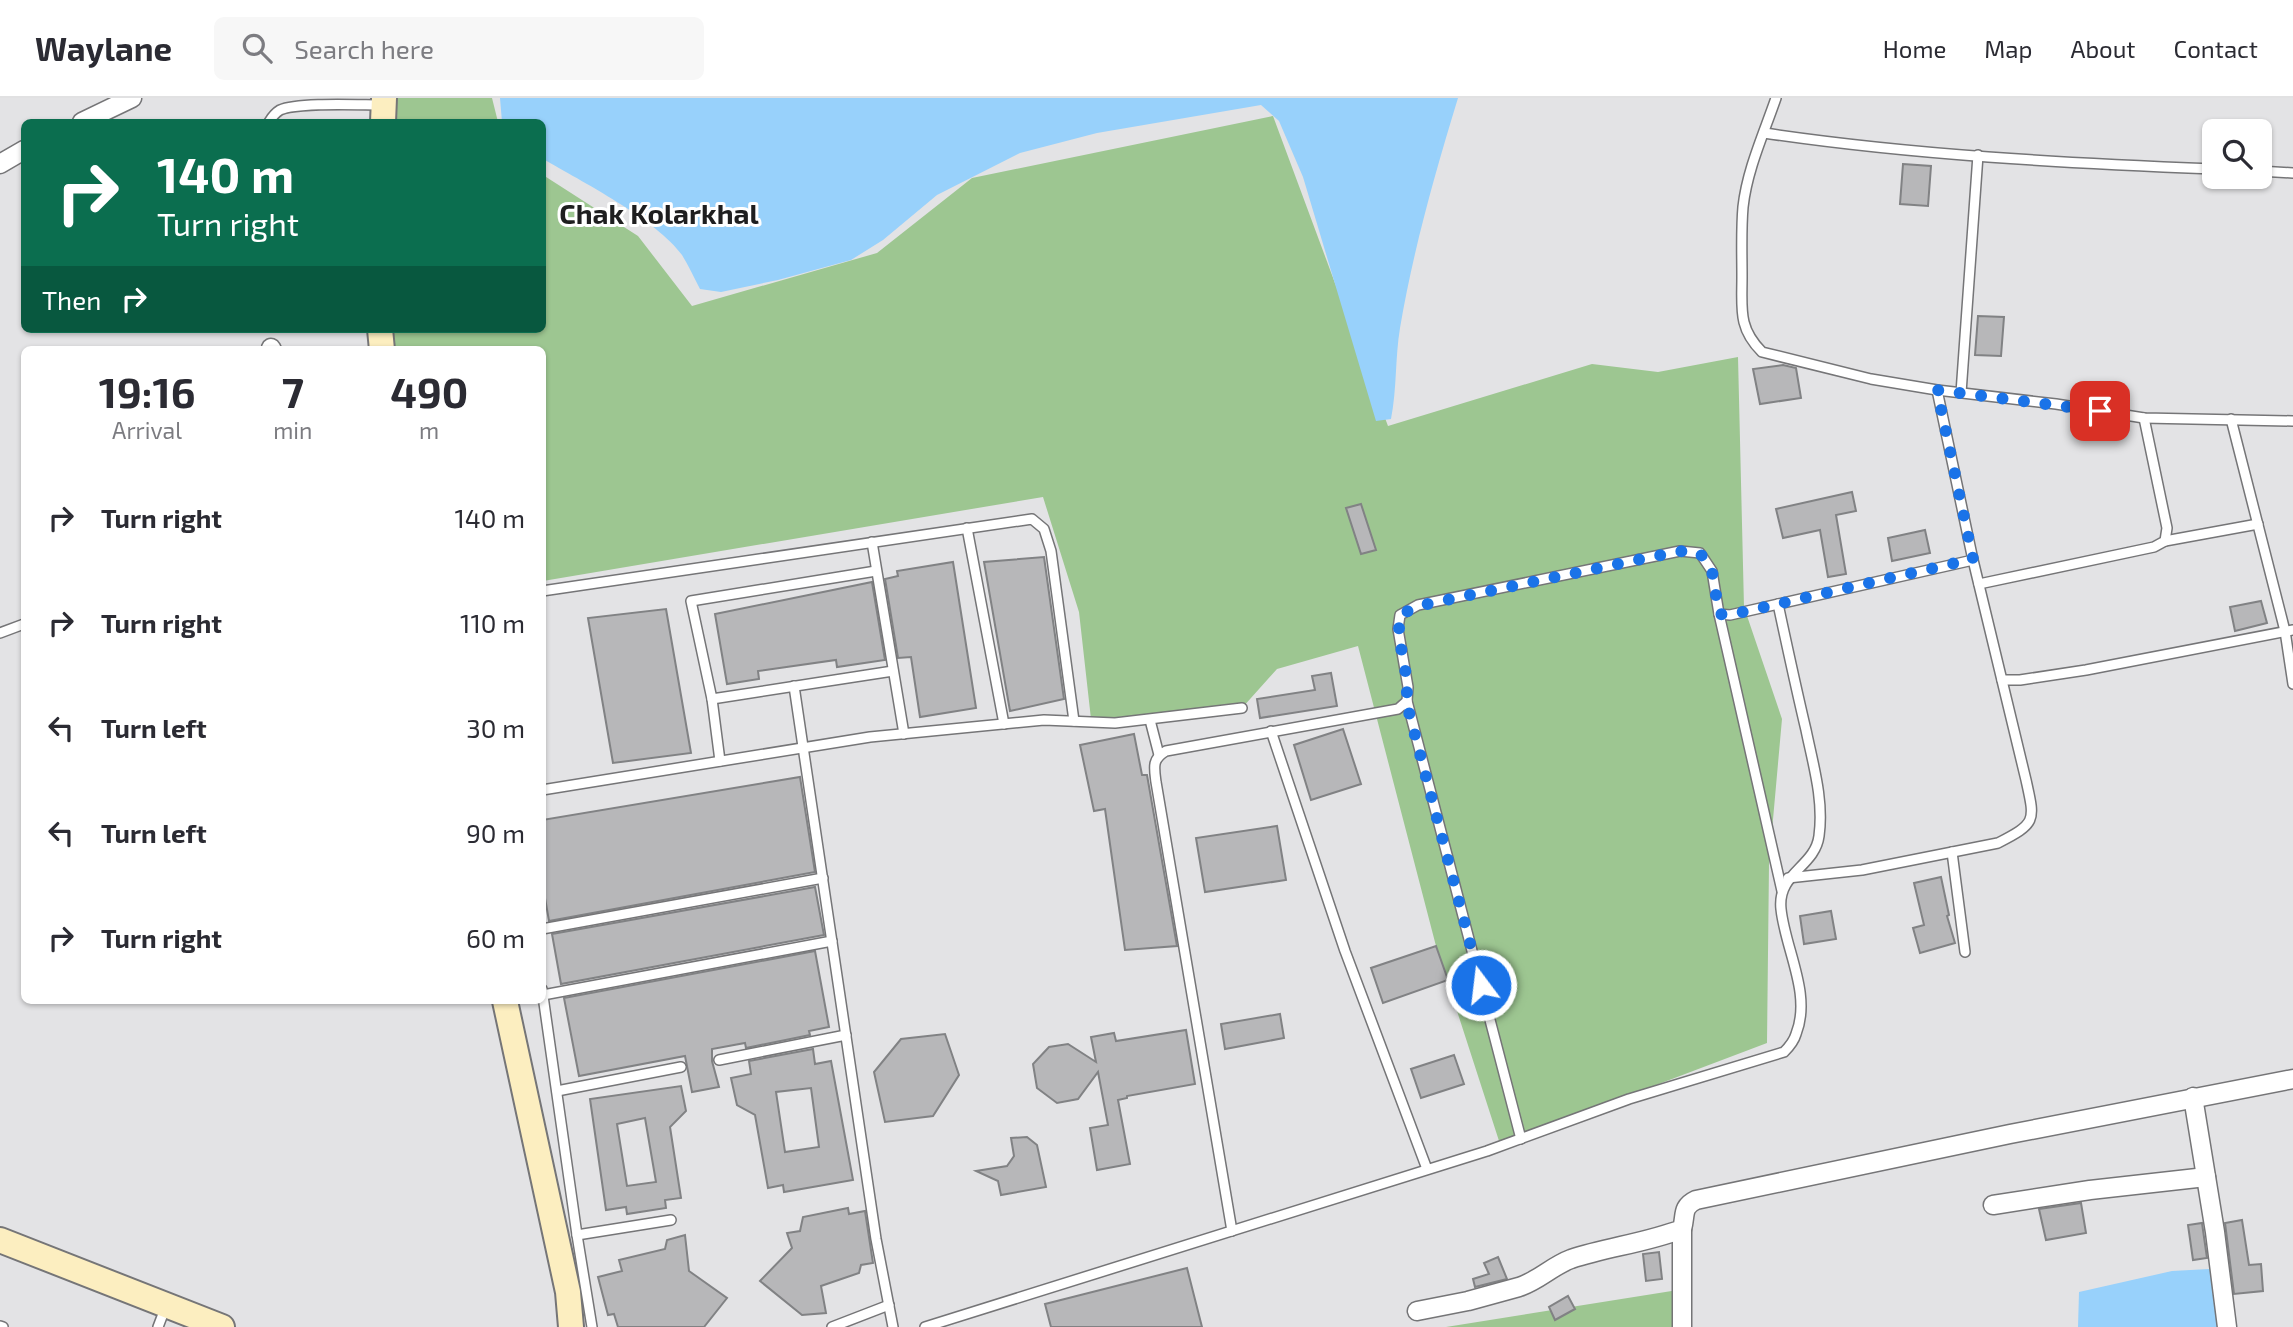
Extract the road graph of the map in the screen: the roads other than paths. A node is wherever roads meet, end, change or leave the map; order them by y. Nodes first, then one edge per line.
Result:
1 (132, 98) edge
2 (1776, 98) edge
3 (383, 108) edge
4 (88, 119) edge
5 (271, 119) edge
6 (1764, 133) junction
7 (21, 152) edge
8 (1978, 155) junction
9 (0, 164) edge
10 (2202, 169) edge
11 (2272, 172) edge
12 (2293, 173) edge
13 (1937, 390) junction
14 (1961, 393) junction
15 (2144, 418) junction
16 (2231, 419) junction
17 (2293, 421) edge
18 (2258, 524) junction
19 (967, 528) junction
20 (2165, 541) junction
21 (872, 542) junction
22 (1973, 559) junction
23 (876, 570) junction
24 (1979, 584) junction
25 (546, 590) edge
26 (1778, 604) junction
27 (1719, 614) junction
28 (21, 625) edge
29 (2289, 631) edge
30 (0, 632) edge
31 (893, 671) junction
32 (2002, 680) junction
33 (2293, 684) edge
34 (794, 686) junction
35 (712, 699) junction
36 (1406, 701) junction
37 (1242, 708) dead end
38 (1150, 720) junction
39 (1074, 721) junction
40 (1004, 724) junction
41 (1271, 731) junction
42 (904, 734) junction
43 (804, 748) junction
44 (1159, 755) junction
45 (720, 761) junction
46 (546, 789) edge
47 (1952, 852) junction
48 (823, 878) junction
49 (1788, 878) junction
50 (1782, 891) junction
51 (546, 928) edge
52 (832, 941) junction
53 (1965, 952) dead end
54 (546, 994) edge
55 (506, 1004) edge
56 (544, 1004) edge
57 (846, 1035) junction
58 (719, 1060) dead end
59 (681, 1067) dead end
60 (2293, 1079) edge
61 (557, 1091) junction
62 (2193, 1097) junction
63 (1521, 1139) junction
64 (1427, 1169) junction
65 (2206, 1177) junction
66 (1993, 1205) dead end
67 (671, 1220) dead end
68 (1682, 1229) junction
69 (1232, 1231) junction
70 (577, 1235) junction
71 (0, 1240) edge
72 (889, 1305) junction
73 (1417, 1311) dead end
74 (162, 1317) edge
75 (190, 1321) edge
76 (222, 1327) edge
77 (570, 1327) edge
78 (592, 1327) edge
79 (832, 1327) edge
80 (893, 1327) edge
81 (925, 1327) edge
82 (1682, 1327) edge
83 (2227, 1327) edge

1 - 4 street
2 - 6 lane
3 - 5 lane
6 - 8 lane
6 - 13 lane
7 - 9 street
8 - 10 lane
8 - 14 lane
11 - 12 lane
13 - 14 lane
13 - 22 lane
14 - 15 lane
15 - 16 lane
15 - 20 lane
16 - 17 lane
16 - 18 lane
18 - 20 lane
18 - 29 lane
19 - 21 lane
19 - 39 lane
19 - 40 lane
20 - 24 lane
21 - 23 lane
21 - 25 lane
22 - 24 lane
22 - 26 lane
23 - 31 lane
23 - 35 lane
24 - 32 lane
26 - 27 lane
26 - 49 lane
27 - 36 lane
27 - 50 lane
28 - 30 lane
29 - 32 lane
29 - 33 lane
31 - 34 lane
31 - 42 lane
32 - 47 lane
34 - 35 lane
34 - 43 lane
35 - 45 lane
36 - 41 lane
36 - 63 lane
37 - 38 lane
38 - 39 lane
38 - 44 lane
39 - 40 lane
40 - 42 lane
41 - 44 lane
41 - 64 lane
42 - 43 lane
43 - 45 lane
43 - 48 lane
44 - 69 lane
45 - 46 lane
47 - 49 lane
47 - 53 lane
48 - 51 lane
48 - 52 lane
49 - 50 lane
50 - 63 lane
52 - 54 lane
52 - 57 lane
55 - 77 street
56 - 61 lane
57 - 58 lane
57 - 72 lane
59 - 61 lane
60 - 62 street
61 - 70 lane
62 - 65 street
62 - 68 street
63 - 64 lane
64 - 69 lane
65 - 66 street
65 - 83 street
67 - 70 lane
68 - 73 street
68 - 82 street
69 - 81 lane
70 - 78 lane
71 - 74 street
72 - 79 lane
72 - 80 lane
74 - 75 street
75 - 76 street

